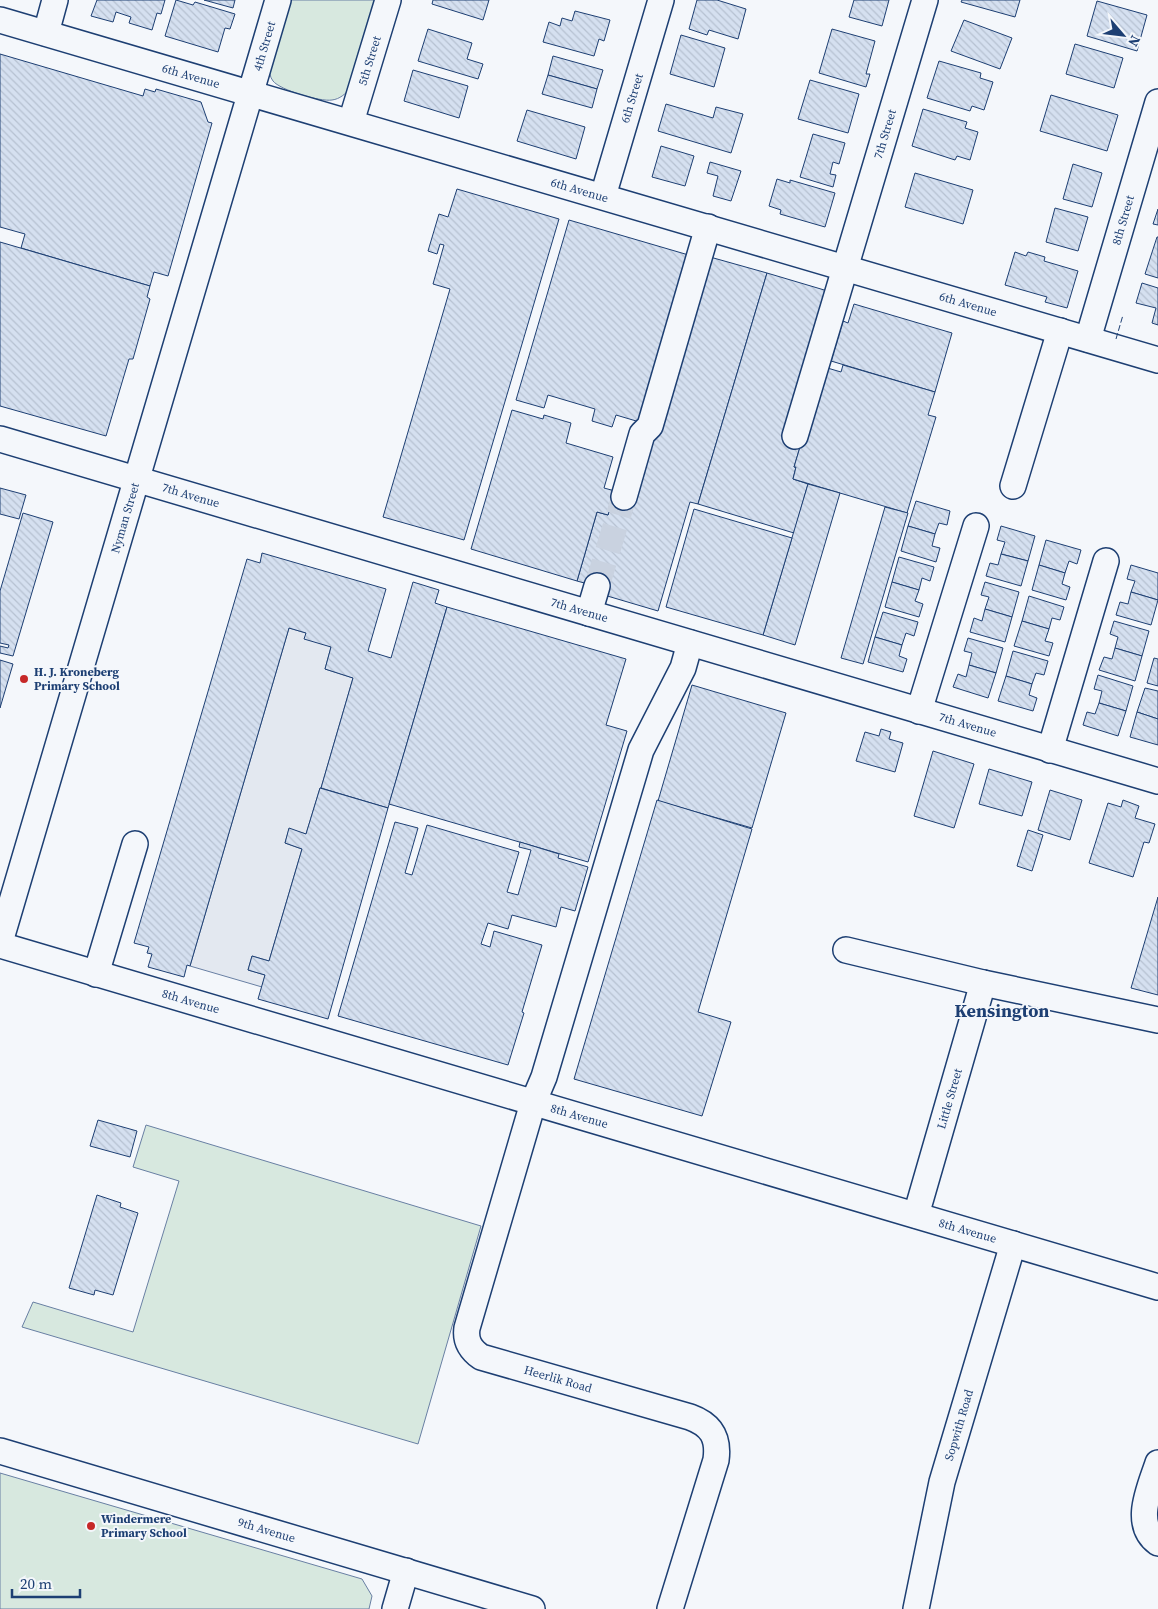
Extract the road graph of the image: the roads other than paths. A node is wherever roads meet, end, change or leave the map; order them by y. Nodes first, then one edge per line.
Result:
1 (55, 0) edge
2 (278, 0) edge
3 (388, 0) edge
4 (661, 0) edge
5 (925, 0) edge
6 (0, 20) edge
7 (46, 33) junction
8 (250, 92) junction
9 (1158, 102) edge
10 (351, 122) junction
11 (603, 196) junction
12 (708, 227) junction
13 (846, 268) junction
14 (1060, 331) junction
15 (1088, 339) junction
16 (1158, 360) edge
17 (795, 436) dead end
18 (0, 438) edge
19 (137, 479) junction
20 (1013, 486) dead end
21 (624, 496) tunnel mouth
22 (976, 526) dead end
23 (1106, 561) dead end
24 (597, 586) tunnel mouth
25 (589, 613) junction
26 (690, 643) junction
27 (919, 711) junction
28 (1050, 750) junction
29 (1158, 782) edge
30 (135, 844) dead end
31 (0, 944) edge
32 (846, 950) dead end
33 (96, 974) junction
34 (983, 983) junction
35 (1158, 1020) edge
36 (533, 1103) junction
37 (916, 1215) junction
38 (1013, 1244) junction
39 (1158, 1287) edge
40 (0, 1452) edge
41 (1158, 1463) edge
42 (1158, 1544) edge
43 (406, 1572) junction
44 (395, 1609) edge
45 (532, 1609) edge
46 (670, 1609) edge
47 (916, 1609) edge

1 - 7 street
2 - 8 street, 4th Street
3 - 10 street, 5th Street
4 - 11 street, 6th Street
5 - 13 street, 7th Street
6 - 7 street, 6th Avenue
7 - 8 street, 6th Avenue
8 - 10 street, 6th Avenue
8 - 19 street, Nyman Street
9 - 15 street, 8th Street
10 - 11 street, 6th Avenue
11 - 12 street, 6th Avenue
12 - 13 street, 6th Avenue
12 - 21 street
13 - 14 street, 6th Avenue
13 - 17 street, 7th Street
14 - 15 street, 6th Avenue
14 - 20 street
15 - 16 street, 6th Avenue
18 - 19 street, 7th Avenue
19 - 25 street, 7th Avenue
19 - 31 street, Nyman Street
22 - 27 street
23 - 28 street
24 - 25 street
25 - 26 street, 7th Avenue
26 - 27 street, 7th Avenue
26 - 36 street
27 - 28 street, 7th Avenue
28 - 29 street, 7th Avenue
30 - 33 street
31 - 33 street, 8th Avenue
32 - 34 street
33 - 36 street, 8th Avenue
34 - 35 street
34 - 37 street, Little Street
36 - 37 street, 8th Avenue
36 - 46 street, Heerlik Road
37 - 38 street, 8th Avenue
38 - 39 street, 8th Avenue
38 - 47 street, Sopwith Road
40 - 43 street, 9th Avenue
41 - 42 street
43 - 44 street
43 - 45 street, 9th Avenue

